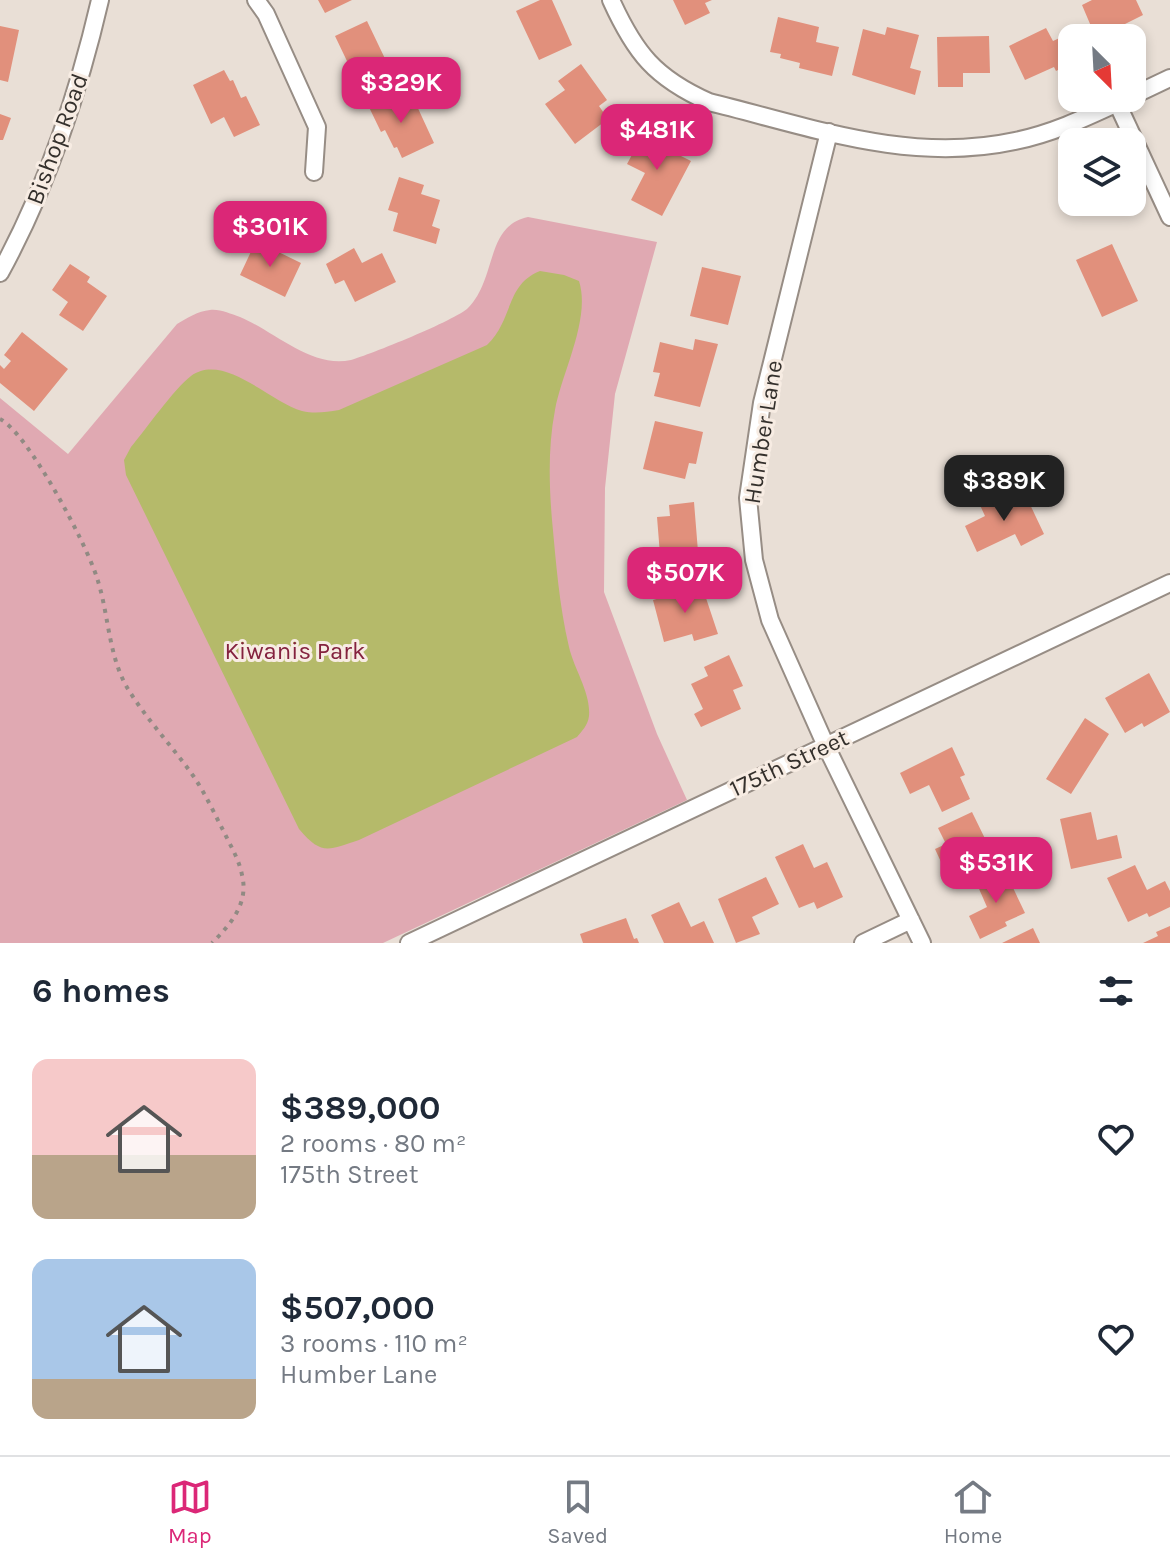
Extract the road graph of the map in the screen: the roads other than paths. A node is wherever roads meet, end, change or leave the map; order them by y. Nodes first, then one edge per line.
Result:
1 (100, 0) edge
2 (256, 0) edge
3 (611, 0) edge
4 (1170, 78) edge
5 (1146, 89) edge
6 (1094, 112) edge
7 (1131, 112) edge
8 (829, 132) junction
9 (314, 172) dead end
10 (1170, 217) edge
11 (0, 273) edge
12 (1170, 583) edge
13 (826, 746) junction
14 (911, 920) junction
15 (409, 943) edge
16 (863, 943) edge
17 (922, 943) edge

1 - 11 street, Bishop Road
2 - 9 street
3 - 8 street
4 - 5 street
6 - 8 street
7 - 10 street
8 - 13 street, Humber Lane
12 - 13 street, 175th Street
13 - 14 street, Humber Lane
13 - 15 street, 175th Street
14 - 16 street
14 - 17 street, Humber Lane

